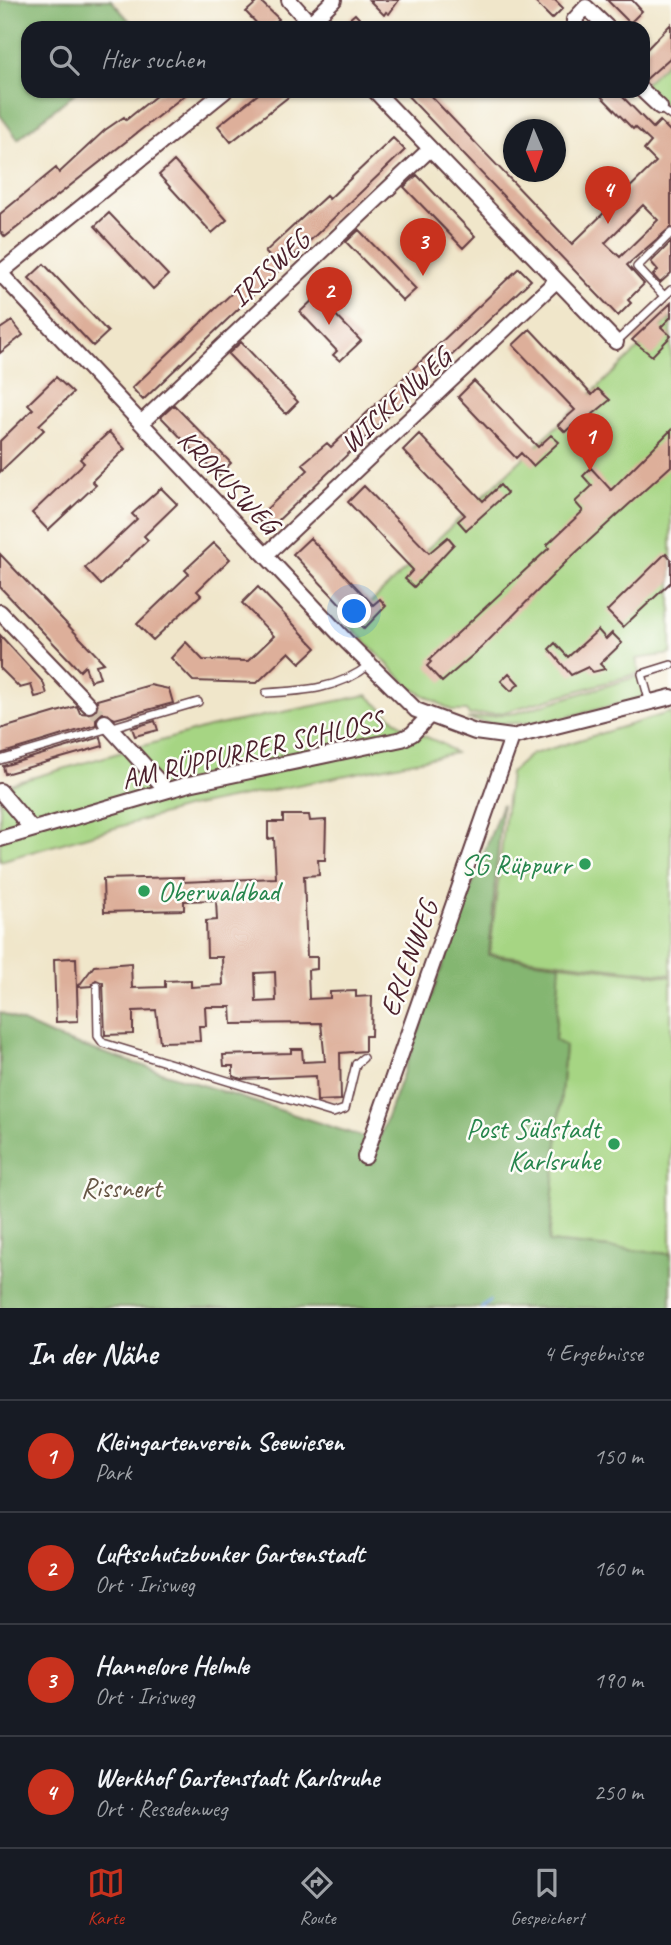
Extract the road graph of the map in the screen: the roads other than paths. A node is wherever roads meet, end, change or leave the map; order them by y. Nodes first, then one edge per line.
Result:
1 (289, 0) edge
2 (334, 0) edge
3 (583, 4) edge
4 (305, 21) edge
5 (315, 21) edge
6 (574, 21) edge
7 (601, 21) edge
8 (216, 98) edge
9 (381, 98) edge
10 (650, 98) edge
11 (665, 112) edge
12 (430, 149) junction
13 (671, 233) edge
14 (0, 273) edge
15 (556, 281) junction
16 (671, 290) edge
17 (664, 296) junction
18 (616, 342) joint
19 (141, 423) junction
20 (266, 555) junction
21 (0, 611) edge
22 (369, 665) junction
23 (671, 665) edge
24 (266, 693) dead end
25 (671, 697) edge
26 (198, 702) dead end
27 (650, 704) junction
28 (89, 705) tunnel mouth
29 (428, 717) junction
30 (107, 725) junction
31 (512, 737) junction
32 (0, 760) edge
33 (0, 790) edge
34 (163, 791) junction
35 (32, 829) junction
36 (0, 839) edge
37 (97, 986) dead end
38 (363, 1058) dead end
39 (365, 1157) dead end

1 - 4 street
2 - 5 street
3 - 6 street
3 - 7 street
8 - 14 street
9 - 12 street
10 - 11 street
12 - 15 street
12 - 19 street, IRISWEG
13 - 17 lane
14 - 19 street, KROKUSWEG
15 - 18 street
15 - 20 street, WICKENWEG
16 - 17 lane
17 - 18 lane
19 - 20 street, KROKUSWEG
20 - 22 street, KROKUSWEG
21 - 28 street
22 - 24 lane
22 - 29 street, KROKUSWEG
23 - 27 lane
25 - 27 street
26 - 30 lane
27 - 31 street
29 - 31 street
29 - 34 street, AM RÜPPURRER SCHLOSS
30 - 32 lane
30 - 34 street
31 - 39 street, ERLENWEG
33 - 35 street
34 - 35 street, AM RÜPPURRER SCHLOSS
35 - 36 street, AM RÜPPURRER SCHLOSS
37 - 38 lane

